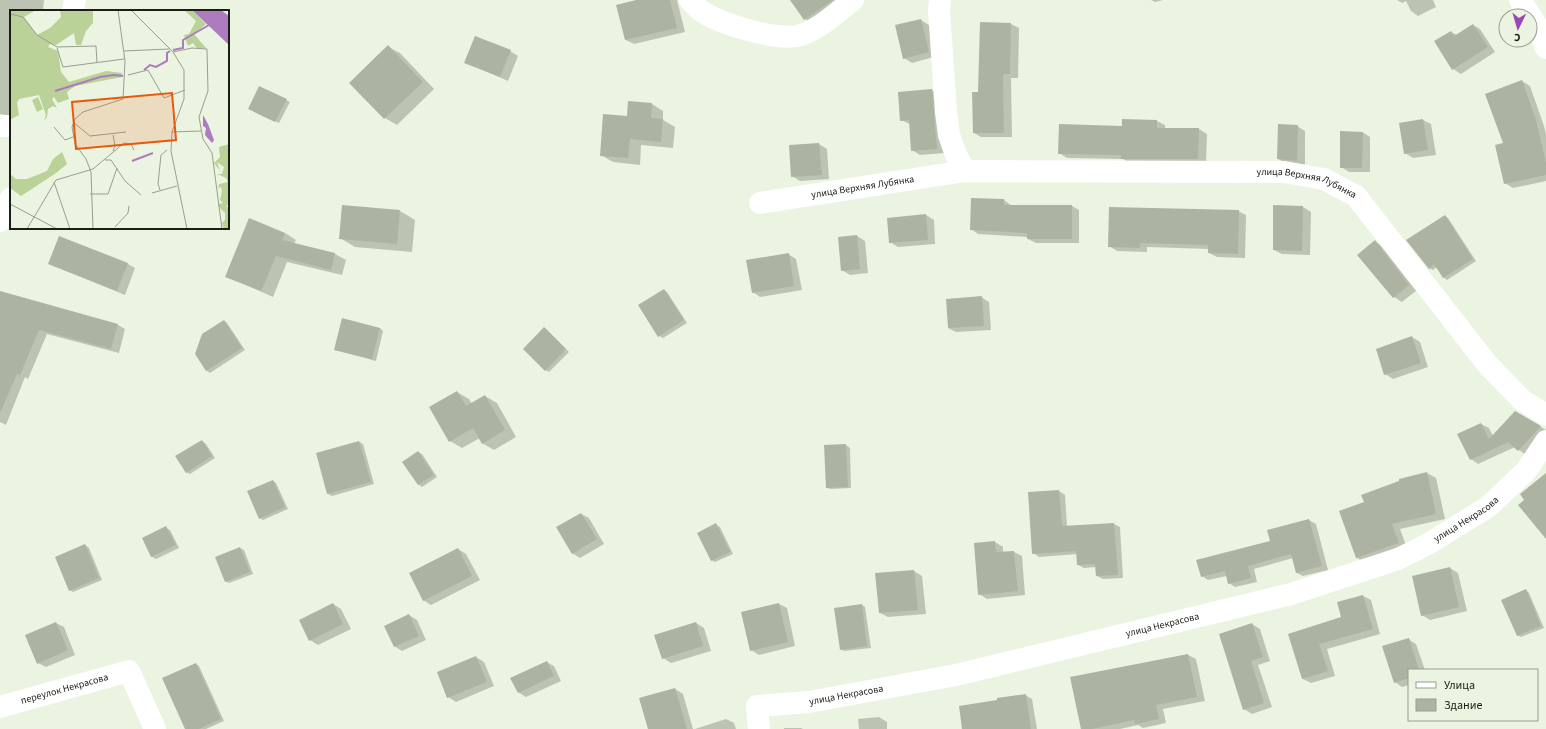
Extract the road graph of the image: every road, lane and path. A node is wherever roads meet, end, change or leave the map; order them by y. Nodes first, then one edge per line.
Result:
1 (75, 0) edge
2 (690, 0) edge
3 (854, 0) edge
4 (940, 0) edge
5 (1520, 0) edge
6 (73, 10) edge
7 (1546, 48) edge
8 (965, 171) junction
9 (10, 200) edge
10 (760, 203) dead end
11 (0, 221) edge
12 (1546, 415) edge
13 (1546, 441) edge
14 (0, 707) edge
15 (155, 729) edge
16 (759, 729) edge

1 - 6 street
2 - 3 street
4 - 8 street
5 - 7 street
8 - 10 street, улица Верхняя Лубянка
8 - 12 street, улица Верхняя Лубянка
9 - 11 street
13 - 16 street, улица Некрасова
14 - 15 street, переулок Некрасова

